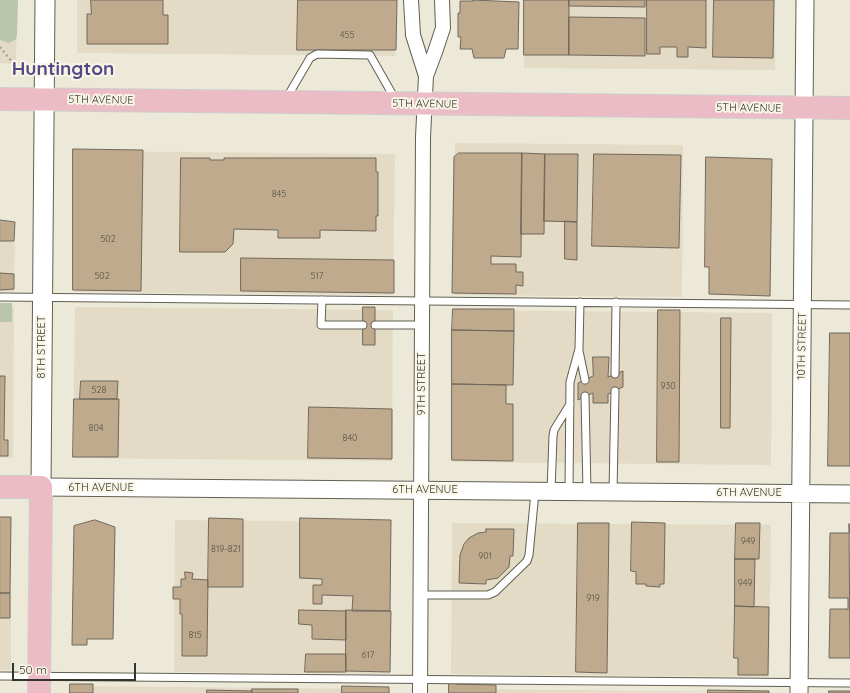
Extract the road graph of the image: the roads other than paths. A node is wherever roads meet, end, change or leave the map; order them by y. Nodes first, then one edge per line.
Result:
1 (45, 0) edge
2 (411, 0) edge
3 (442, 0) edge
4 (805, 0) edge
5 (426, 76) junction
6 (0, 99) edge
7 (44, 100) junction
8 (284, 102) junction
9 (398, 104) junction
10 (425, 104) junction
11 (805, 108) junction
12 (850, 108) edge
13 (0, 297) edge
14 (43, 298) junction
15 (322, 300) junction
16 (422, 300) junction
17 (580, 302) junction
18 (616, 302) junction
19 (803, 304) junction
20 (850, 304) edge
21 (363, 325) dead end
22 (375, 325) dead end
23 (422, 325) junction
24 (578, 349) junction
25 (615, 374) dead end
26 (585, 380) dead end
27 (615, 391) dead end
28 (586, 396) dead end
29 (570, 404) junction
30 (0, 487) edge
31 (41, 487) junction
32 (421, 490) junction
33 (543, 491) junction
34 (569, 491) junction
35 (586, 491) junction
36 (613, 492) junction
37 (800, 493) junction
38 (850, 494) edge
39 (420, 595) junction
40 (0, 676) edge
41 (850, 683) edge
42 (39, 684) edge
43 (420, 687) edge
44 (799, 688) edge

1 - 7 main road, 8TH STREET
2 - 5 street, 9TH STREET
3 - 5 street, 9TH STREET
4 - 11 street, 10TH STREET
5 - 10 street, 9TH STREET
6 - 7 main road, 5TH AVENUE
7 - 8 main road, 5TH AVENUE
7 - 14 main road, 8TH STREET
8 - 9 main road, 5TH AVENUE
8 - 9 lane
9 - 10 main road, 5TH AVENUE
10 - 11 main road, 5TH AVENUE
10 - 16 street, 9TH STREET
11 - 12 main road, 5TH AVENUE
11 - 19 street, 10TH STREET
13 - 14 lane
14 - 15 lane
14 - 31 main road, 8TH STREET
15 - 16 lane
15 - 21 lane
16 - 17 lane
16 - 23 street, 9TH STREET
17 - 18 lane
17 - 24 lane
18 - 19 lane
18 - 25 lane
19 - 20 lane
19 - 37 street, 10TH STREET
22 - 23 lane
23 - 32 street, 9TH STREET
24 - 26 lane
24 - 29 lane
27 - 36 lane
28 - 35 lane
29 - 33 lane
29 - 34 lane
30 - 31 main road, 6TH AVENUE
31 - 32 street, 6TH AVENUE
31 - 42 main road, 8TH STREET
32 - 33 street, 6TH AVENUE
32 - 39 street, 9TH STREET
33 - 34 street, 6TH AVENUE
33 - 39 lane
34 - 35 street, 6TH AVENUE
35 - 36 street, 6TH AVENUE
36 - 37 street, 6TH AVENUE
37 - 38 street, 6TH AVENUE
37 - 44 street, 10TH STREET
39 - 43 street, 9TH STREET
40 - 42 lane
41 - 44 lane
42 - 43 lane
43 - 44 lane

